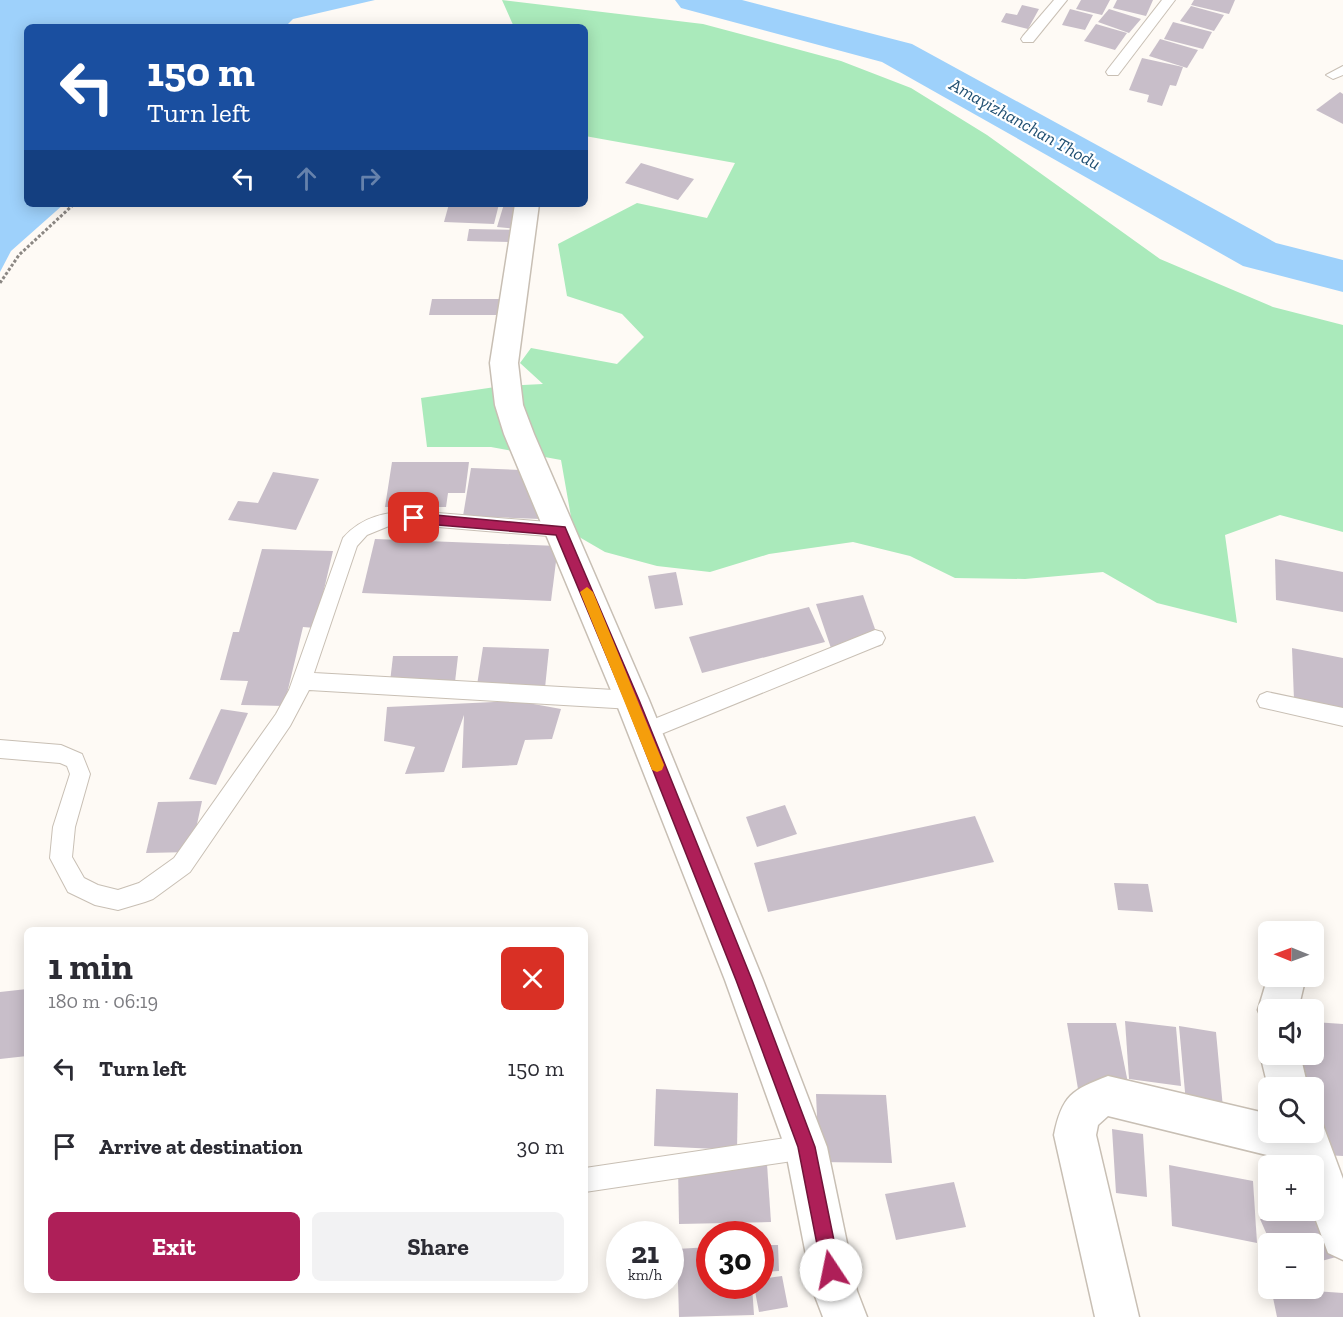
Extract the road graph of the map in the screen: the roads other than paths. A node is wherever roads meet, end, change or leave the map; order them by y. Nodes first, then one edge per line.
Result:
1 (1061, 0) edge
2 (1169, 0) edge
3 (1028, 39) dead end
4 (1113, 72) dead end
5 (527, 207) edge
6 (560, 530) junction
7 (875, 638) dead end
8 (302, 681) junction
9 (1267, 701) dead end
10 (638, 716) junction
11 (1343, 717) edge
12 (0, 749) edge
13 (1258, 1128) edge
14 (1308, 1143) edge
15 (806, 1147) junction
16 (588, 1180) edge
17 (1343, 1238) edge
18 (845, 1317) edge
19 (1117, 1317) edge

1 - 3 lane
2 - 4 lane
5 - 6 street
6 - 8 lane
6 - 10 street
7 - 10 lane
8 - 10 lane
8 - 12 lane
9 - 11 lane
10 - 15 street
13 - 19 street
14 - 17 street
15 - 16 lane
15 - 18 street

